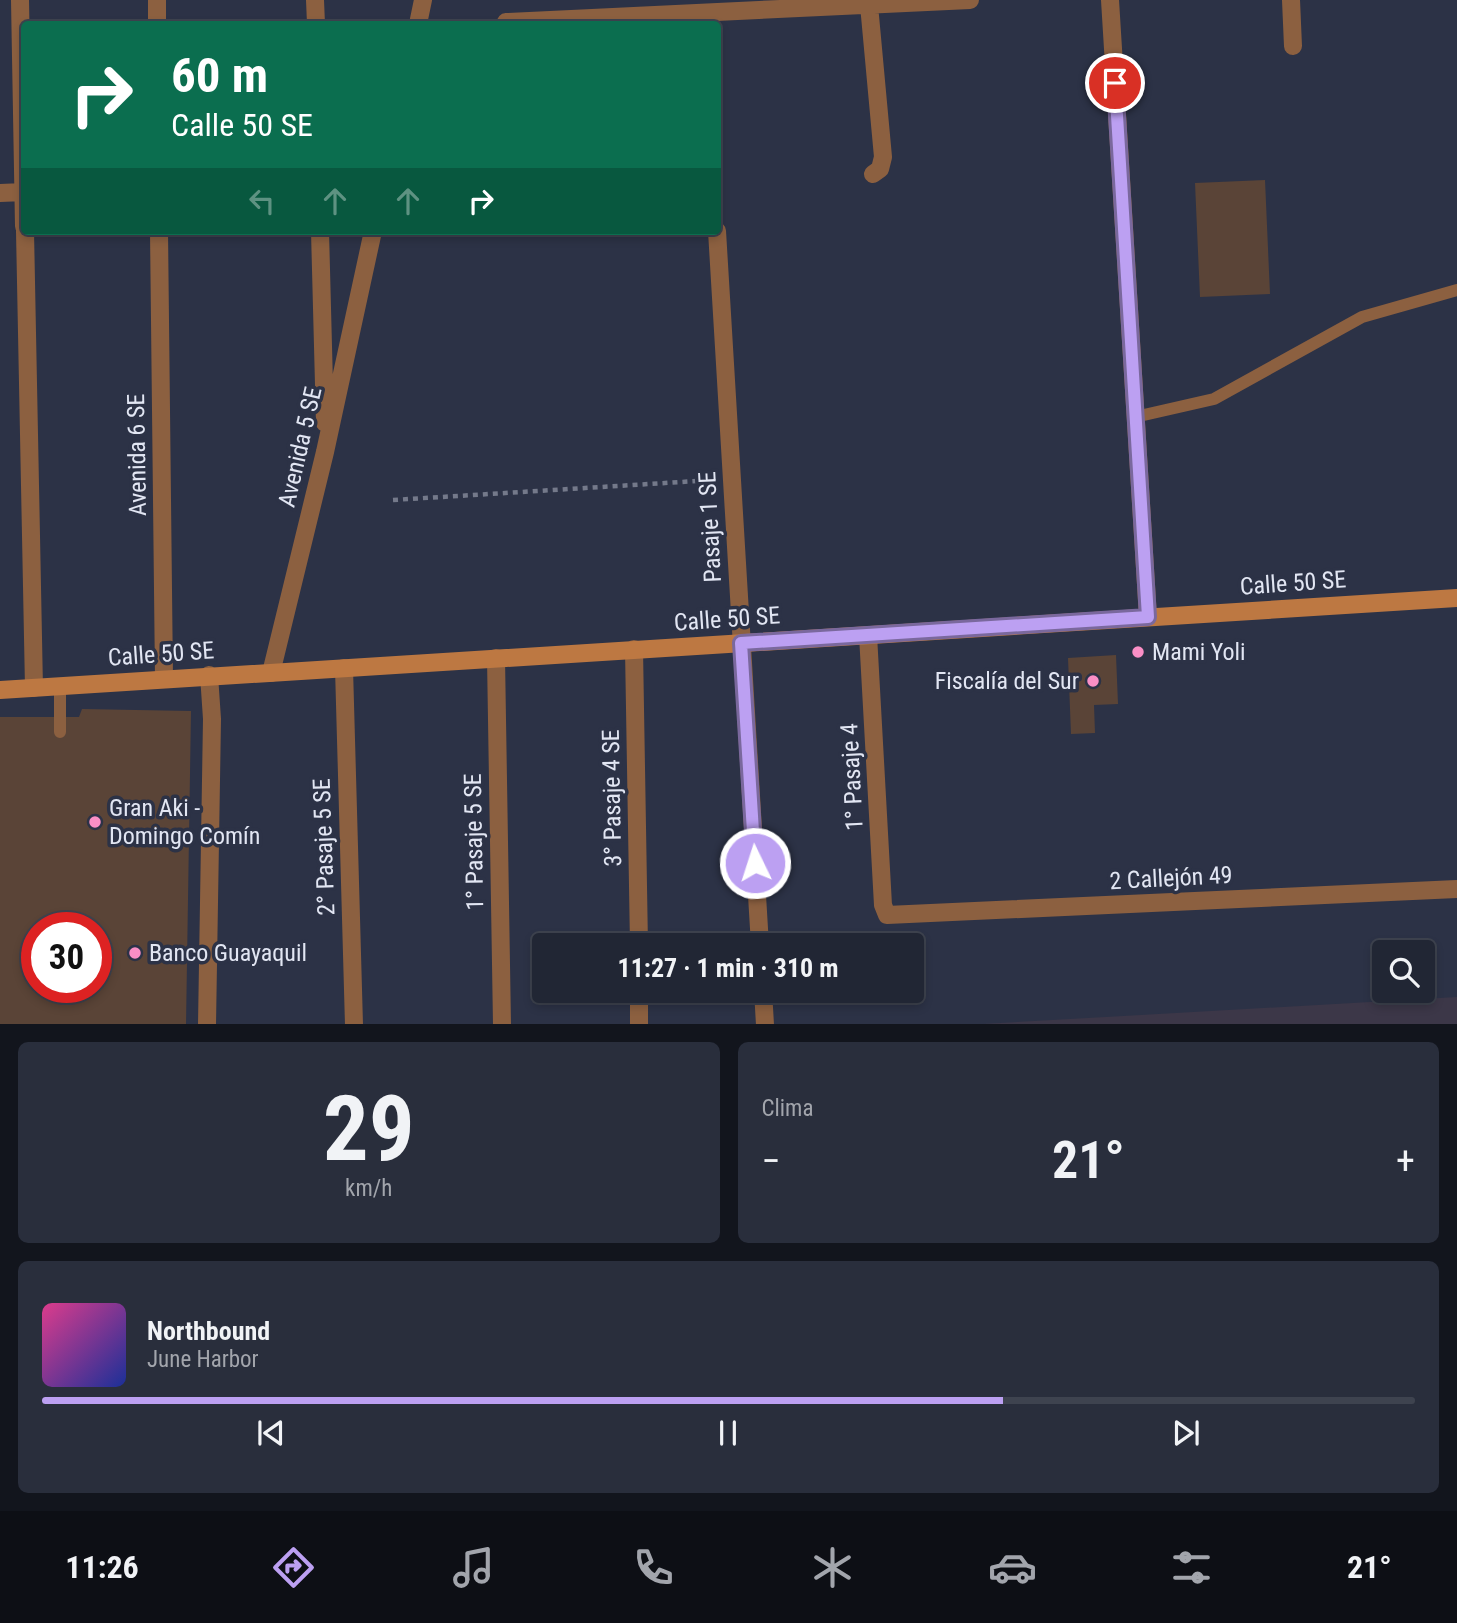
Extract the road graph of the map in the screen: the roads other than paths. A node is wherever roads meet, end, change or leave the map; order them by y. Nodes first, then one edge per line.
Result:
1 (20, 0) edge
2 (157, 0) edge
3 (315, 0) edge
4 (423, 0) edge
5 (970, 0) edge
6 (1110, 0) edge
7 (1291, 0) edge
8 (869, 5) junction
9 (157, 21) edge
10 (316, 21) edge
11 (419, 21) edge
12 (527, 21) edge
13 (1293, 46) dead end
14 (21, 48) edge
15 (873, 174) dead end
16 (21, 192) edge
17 (0, 193) edge
18 (25, 235) edge
19 (159, 235) edge
20 (320, 235) edge
21 (372, 235) edge
22 (717, 235) edge
23 (1457, 290) edge
24 (1135, 417) junction
25 (325, 452) junction
26 (1457, 598) edge
27 (1148, 617) junction
28 (869, 635) junction
29 (741, 643) junction
30 (634, 649) junction
31 (496, 658) junction
32 (344, 668) junction
33 (271, 673) junction
34 (209, 675) junction
35 (164, 679) junction
36 (60, 686) junction
37 (34, 688) junction
38 (0, 690) edge
39 (60, 732) dead end
40 (1457, 889) edge
41 (887, 915) joint
42 (639, 933) edge
43 (759, 933) edge
44 (639, 1003) edge
45 (764, 1003) edge
46 (207, 1024) edge
47 (354, 1024) edge
48 (502, 1024) edge
49 (639, 1024) edge
50 (765, 1024) edge

1 - 14 street
2 - 9 street
3 - 10 street
4 - 11 street
5 - 8 street
6 - 24 street
7 - 13 street
8 - 12 street
8 - 15 street
16 - 17 street
18 - 37 street
19 - 35 street, Avenida 6 SE
20 - 25 street
21 - 25 street, Avenida 5 SE
22 - 29 street, Pasaje 1 SE
23 - 24 lane
24 - 27 street
25 - 33 street, Avenida 5 SE
26 - 27 street, Calle 50 SE
27 - 28 street, Calle 50 SE
28 - 29 street, Calle 50 SE
28 - 41 street, 1° Pasaje 4
29 - 30 street, Calle 50 SE
29 - 43 street, Pasaje 1 SE
30 - 31 street, Calle 50 SE
30 - 42 street, 3° Pasaje 4 SE
31 - 32 street, Calle 50 SE
31 - 48 street, 1° Pasaje 5 SE
32 - 33 street, Calle 50 SE
32 - 47 street, 2° Pasaje 5 SE
33 - 34 street, Calle 50 SE
34 - 35 street, Calle 50 SE
34 - 46 street
35 - 36 street, Calle 50 SE
36 - 37 street, Calle 50 SE
36 - 39 lane
37 - 38 street, Calle 50 SE
40 - 41 street, 2 Callejón 49
44 - 49 street
45 - 50 street

